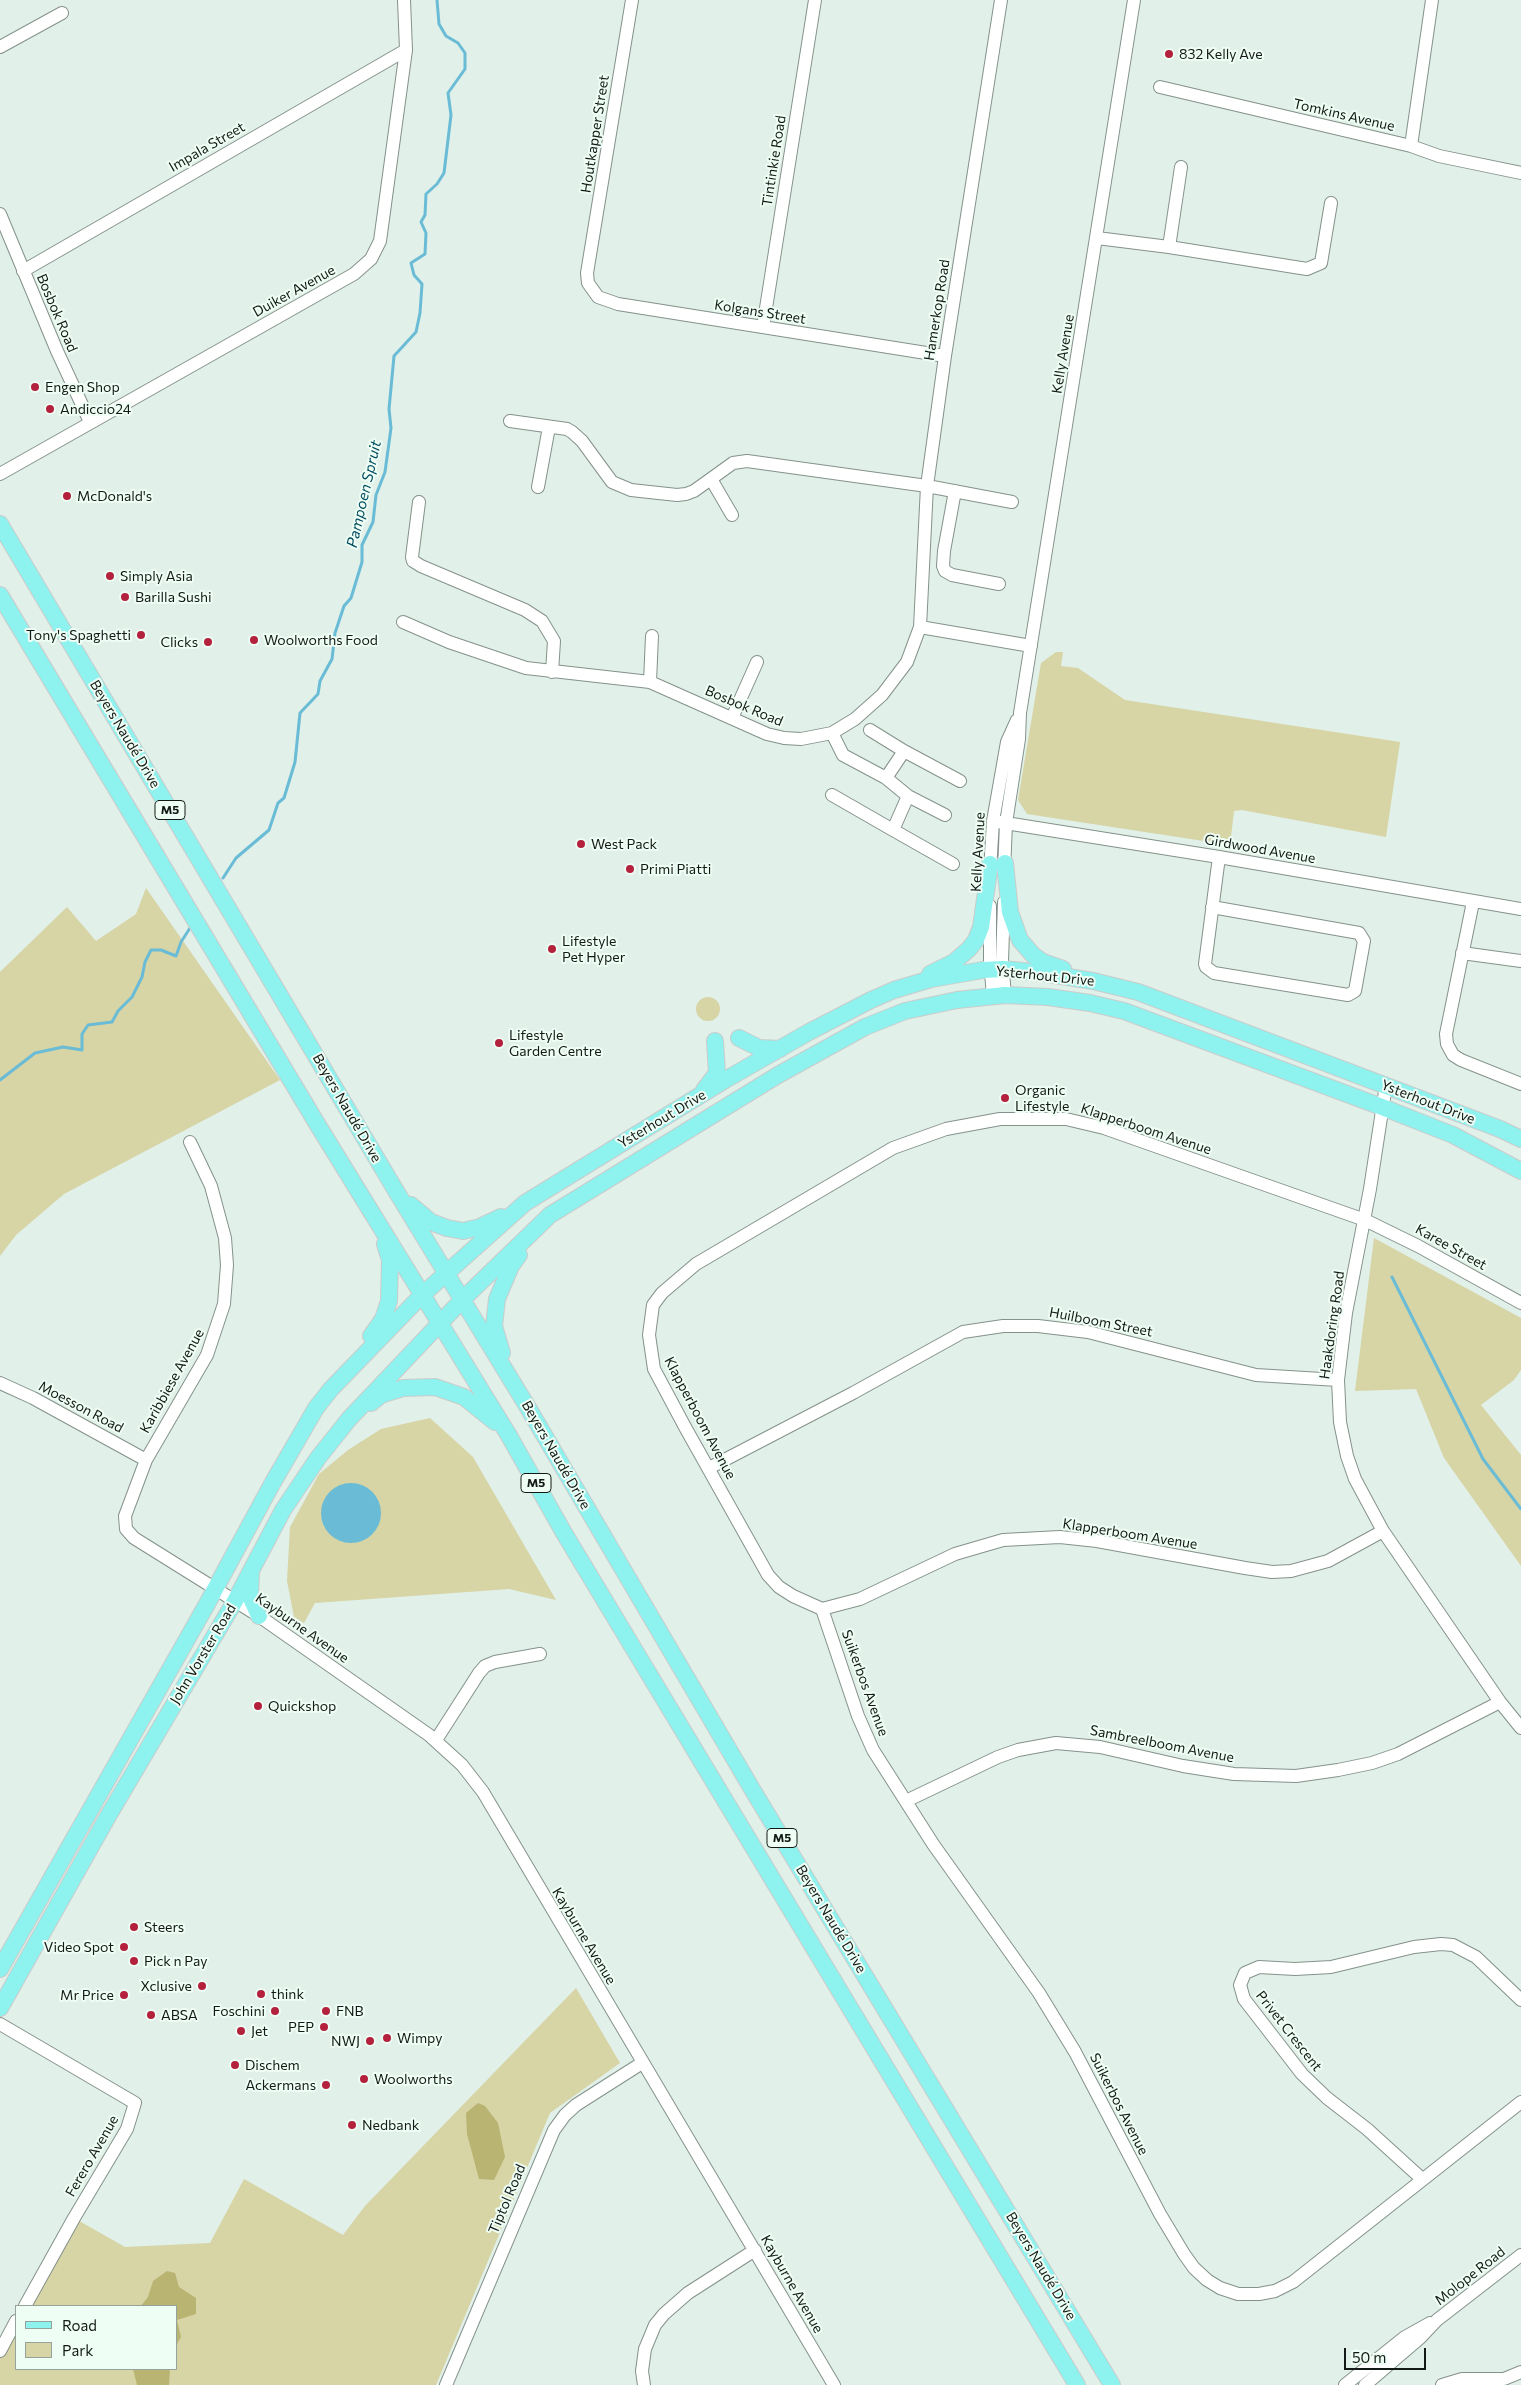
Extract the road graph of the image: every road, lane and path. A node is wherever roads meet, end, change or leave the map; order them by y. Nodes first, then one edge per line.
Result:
1 (404, 0) edge
2 (632, 0) edge
3 (815, 0) edge
4 (1001, 0) edge
5 (1134, 0) edge
6 (1432, 0) edge
7 (62, 13) dead end
8 (0, 47) edge
9 (406, 50) junction
10 (1160, 86) dead end
11 (1411, 146) junction
12 (1181, 167) dead end
13 (1521, 173) edge
14 (1331, 203) dead end
15 (0, 214) edge
16 (1097, 238) junction
17 (1169, 247) junction
18 (23, 271) junction
19 (587, 273) joint
20 (763, 327) junction
21 (945, 356) junction
22 (510, 421) dead end
23 (90, 422) junction
24 (549, 427) junction
25 (0, 474) edge
26 (711, 479) junction
27 (928, 486) junction
28 (538, 487) dead end
29 (955, 491) junction
30 (419, 502) dead end
31 (1012, 502) dead end
32 (732, 515) dead end
33 (0, 524) edge
34 (999, 584) dead end
35 (0, 595) edge
36 (403, 622) dead end
37 (920, 627) junction
38 (652, 636) dead end
39 (1031, 646) junction
40 (758, 662) dead end
41 (552, 672) junction
42 (650, 682) junction
43 (1020, 713) junction
44 (732, 718) junction
45 (870, 730) dead end
46 (832, 733) junction
47 (904, 751) junction
48 (886, 778) junction
49 (960, 781) dead end
50 (832, 795) dead end
51 (908, 796) junction
52 (945, 815) dead end
53 (993, 821) junction
54 (1006, 823) junction
55 (893, 830) junction
56 (1219, 857) junction
57 (953, 864) dead end
58 (997, 864) junction
59 (1473, 902) junction
60 (1212, 907) junction
61 (1521, 909) edge
62 (1462, 953) junction
63 (1521, 961) edge
64 (997, 969) junction
65 (1093, 981) junction
66 (894, 990) junction
67 (999, 996) junction
68 (739, 1038) dead end
69 (715, 1041) dead end
70 (782, 1048) junction
71 (1521, 1084) edge
72 (1386, 1085) junction
73 (693, 1100) junction
74 (1382, 1107) junction
75 (1521, 1139) edge
76 (190, 1142) dead end
77 (1521, 1171) edge
78 (396, 1191) junction
79 (525, 1203) junction
80 (371, 1210) junction
81 (550, 1215) junction
82 (1365, 1220) junction
83 (447, 1272) junction
84 (422, 1296) junction
85 (463, 1299) junction
86 (1521, 1303) edge
87 (440, 1324) junction
88 (343, 1377) junction
89 (1338, 1380) junction
90 (0, 1383) edge
91 (527, 1406) junction
92 (349, 1419) junction
93 (508, 1434) junction
94 (146, 1460) junction
95 (709, 1468) junction
96 (1383, 1531) junction
97 (253, 1563) junction
98 (216, 1588) junction
99 (235, 1601) junction
100 (822, 1608) junction
101 (259, 1616) junction
102 (540, 1654) dead end
103 (1500, 1702) junction
104 (1521, 1728) edge
105 (436, 1740) junction
106 (906, 1801) junction
107 (0, 1970) edge
108 (1521, 2000) edge
109 (0, 2008) edge
110 (0, 2024) edge
111 (642, 2063) junction
112 (1521, 2102) edge
113 (1422, 2179) junction
114 (755, 2250) junction
115 (1521, 2255) edge
116 (26, 2305) edge
117 (1437, 2320) junction
118 (15, 2323) edge
119 (0, 2351) edge
120 (1521, 2372) edge
121 (446, 2385) edge
122 (644, 2385) edge
123 (834, 2385) edge
124 (1077, 2385) edge
125 (1112, 2385) edge
126 (1345, 2385) edge
127 (1364, 2385) edge
128 (1442, 2385) edge

1 - 9 street, Duiker Avenue
2 - 19 street, Houtkapper Street
3 - 20 street, Tintinkie Road
4 - 21 street, Hamerkop Road
5 - 16 street, Kelly Avenue
6 - 11 street
7 - 8 street
9 - 18 street, Impala Street
9 - 23 street, Duiker Avenue
10 - 11 street, Tomkins Avenue
11 - 13 street, Tomkins Avenue
12 - 17 street
14 - 17 street
15 - 18 street, Bosbok Road
16 - 17 street
16 - 39 street, Kelly Avenue
18 - 23 street, Bosbok Road
19 - 20 street, Kolgans Street
20 - 21 street, Kolgans Street
21 - 27 street, Hamerkop Road
22 - 24 street
23 - 25 street, Duiker Avenue
24 - 26 street
24 - 28 street
26 - 27 street
26 - 32 street
27 - 29 street
27 - 37 street, Hamerkop Road
29 - 31 street
29 - 34 street
30 - 41 street
33 - 78 main road, Beyers Naudé Drive / M5
35 - 80 main road, Beyers Naudé Drive / M5
36 - 41 street, Bosbok Road
37 - 39 street
37 - 46 street, Bosbok Road
38 - 42 street
39 - 43 street, Kelly Avenue
40 - 44 street
41 - 42 street, Bosbok Road
42 - 44 street, Bosbok Road
43 - 53 street, Kelly Avenue
43 - 54 street, Kelly Avenue
44 - 46 street, Bosbok Road
45 - 47 street
46 - 48 street
47 - 48 street
47 - 49 street
48 - 51 street
50 - 55 street
51 - 52 street
51 - 55 street
53 - 54 street, Girdwood Avenue
53 - 58 street, Kelly Avenue
54 - 56 street, Girdwood Avenue
54 - 58 street, Kelly Avenue
55 - 57 street
56 - 59 street, Girdwood Avenue
56 - 60 street
58 - 64 street, Kelly Avenue
58 - 65 main road
58 - 66 main road
59 - 61 street, Girdwood Avenue
59 - 62 street
60 - 60 street
62 - 63 street
62 - 71 street
64 - 65 main road, Ysterhout Drive
64 - 66 main road, Ysterhout Drive
64 - 67 street, Kelly Avenue
65 - 72 main road, Ysterhout Drive
66 - 70 main road, Ysterhout Drive
67 - 74 main road, Ysterhout Drive
67 - 81 main road, Ysterhout Drive
68 - 70 main road
69 - 73 main road
70 - 73 main road, Ysterhout Drive
72 - 74 street, Haakdoring Road
72 - 75 main road, Ysterhout Drive
73 - 79 main road, Ysterhout Drive
74 - 77 main road, Ysterhout Drive
74 - 82 street, Haakdoring Road
76 - 94 street, Karibbiese Avenue
78 - 79 main road
78 - 83 main road, Beyers Naudé Drive / M5
79 - 83 main road, Ysterhout Drive
80 - 84 main road, Beyers Naudé Drive / M5
80 - 88 main road
81 - 85 main road, Ysterhout Drive
81 - 91 main road
82 - 86 street, Karee Street
82 - 89 street, Haakdoring Road
82 - 95 street, Klapperboom Avenue
83 - 84 main road, Ysterhout Drive
83 - 85 main road, Beyers Naudé Drive / M5
84 - 87 main road, Beyers Naudé Drive / M5
84 - 88 main road, John Vorster Road
85 - 87 main road, Ysterhout Drive
85 - 91 main road, Beyers Naudé Drive / M5
87 - 92 main road, John Vorster Road
87 - 93 main road, Beyers Naudé Drive / M5
88 - 98 main road, John Vorster Road
89 - 95 street, Huilboom Street
89 - 96 street, Haakdoring Road
90 - 94 street, Moesson Road
91 - 125 main road, Beyers Naudé Drive / M5
92 - 93 main road
92 - 97 main road, John Vorster Road
93 - 124 main road, Beyers Naudé Drive / M5
94 - 98 street, Karibbiese Avenue
95 - 100 street, Klapperboom Avenue
96 - 100 street, Klapperboom Avenue
96 - 103 street, Haakdoring Road
97 - 99 main road, John Vorster Road
97 - 101 main road
98 - 99 street, Kayburne Avenue
98 - 107 main road, John Vorster Road
99 - 101 street, Kayburne Avenue
99 - 109 main road, John Vorster Road
100 - 106 street, Suikerbos Avenue
101 - 105 street, Kayburne Avenue
102 - 105 street
103 - 104 street, Haakdoring Road
103 - 106 street, Sambreelboom Avenue
105 - 111 street, Kayburne Avenue
106 - 113 street, Suikerbos Avenue
108 - 113 street, Privet Crescent
110 - 116 street, Ferero Avenue
111 - 114 street, Kayburne Avenue
111 - 121 street, Tiptol Road
112 - 113 street, Suikerbos Avenue
114 - 122 street
114 - 123 street, Kayburne Avenue
115 - 117 street, Molope Road
117 - 126 street, Molope Road
117 - 127 street, Molope Road
118 - 119 street
120 - 128 street

